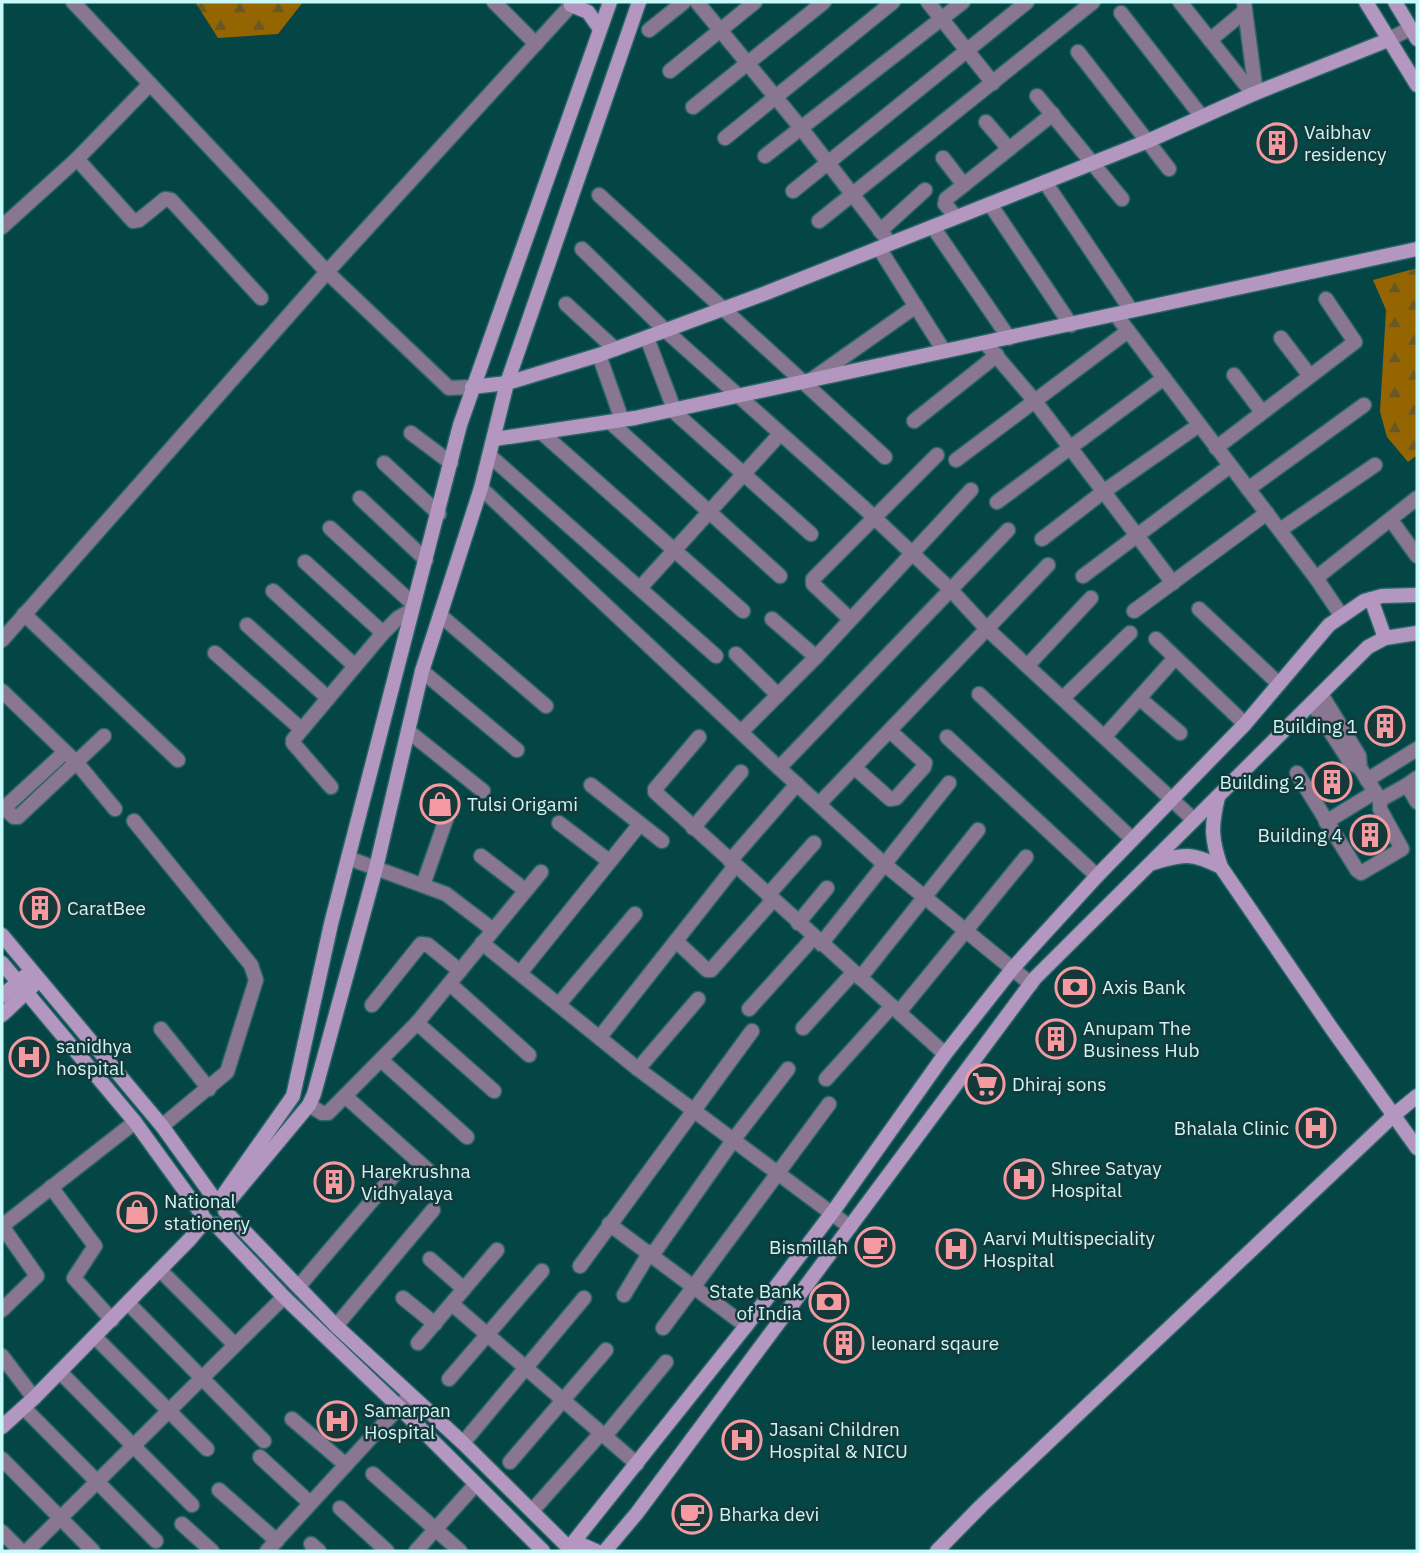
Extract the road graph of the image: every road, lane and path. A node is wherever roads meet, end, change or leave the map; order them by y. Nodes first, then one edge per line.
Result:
1 (74, 2) edge
2 (494, 2) edge
3 (610, 2) edge
4 (639, 2) edge
5 (684, 2) edge
6 (697, 2) edge
7 (755, 2) edge
8 (824, 2) edge
9 (893, 2) edge
10 (928, 2) edge
11 (963, 2) edge
12 (1027, 2) edge
13 (1093, 2) edge
14 (1180, 2) edge
15 (1366, 2) edge
16 (1395, 2) edge
17 (573, 3) edge
18 (1245, 6) edge
19 (1121, 13) dead end
20 (943, 19) junction
21 (600, 29) junction
22 (719, 29) junction
23 (649, 30) dead end
24 (1414, 33) edge
25 (1210, 40) junction
26 (1388, 40) junction
27 (536, 44) junction
28 (968, 51) junction
29 (1078, 52) dead end
30 (747, 64) junction
31 (670, 71) dead end
32 (993, 83) junction
33 (150, 84) junction
34 (1417, 85) edge
35 (1254, 93) junction
36 (1037, 96) dead end
37 (775, 97) junction
38 (693, 107) dead end
39 (1053, 114) junction
40 (1202, 117) junction
41 (986, 122) dead end
42 (801, 128) junction
43 (725, 138) dead end
44 (1148, 141) junction
45 (1009, 149) junction
46 (765, 156) dead end
47 (943, 158) dead end
48 (77, 159) junction
49 (828, 163) junction
50 (1093, 163) junction
51 (1169, 169) dead end
52 (1045, 182) junction
53 (964, 185) junction
54 (925, 190) dead end
55 (793, 191) dead end
56 (599, 195) dead end
57 (852, 195) junction
58 (1122, 199) dead end
59 (990, 204) junction
60 (956, 217) junction
61 (819, 221) dead end
62 (2, 226) edge
63 (933, 227) junction
64 (880, 231) junction
65 (884, 246) junction
66 (582, 249) dead end
67 (1417, 249) edge
68 (327, 272) junction
69 (261, 298) dead end
70 (1326, 299) dead end
71 (566, 304) dead end
72 (916, 306) junction
73 (722, 310) junction
74 (1131, 310) junction
75 (1116, 315) junction
76 (1071, 325) junction
77 (666, 331) junction
78 (1128, 331) junction
79 (647, 338) junction
80 (1009, 338) junction
81 (1281, 338) dead end
82 (986, 344) junction
83 (615, 349) junction
84 (944, 351) junction
85 (599, 355) junction
86 (997, 355) junction
87 (1234, 375) dead end
88 (1310, 376) junction
89 (1164, 378) junction
90 (807, 381) junction
91 (507, 383) junction
92 (472, 387) junction
93 (738, 395) junction
94 (1034, 400) junction
95 (1364, 405) dead end
96 (673, 409) junction
97 (1262, 412) junction
98 (616, 421) junction
99 (914, 421) dead end
100 (1199, 425) junction
101 (411, 433) dead end
102 (542, 433) junction
103 (780, 434) junction
104 (495, 439) junction
105 (1069, 446) junction
106 (1216, 447) junction
107 (937, 455) dead end
108 (490, 456) junction
109 (885, 457) dead end
110 (956, 460) dead end
111 (384, 463) dead end
112 (451, 463) junction
113 (1375, 465) dead end
114 (1230, 466) junction
115 (744, 474) junction
116 (481, 488) junction
117 (1248, 489) junction
118 (971, 491) dead end
119 (1103, 492) junction
120 (360, 498) dead end
121 (1417, 498) edge
122 (998, 502) dead end
123 (710, 512) junction
124 (439, 513) junction
125 (1267, 513) junction
126 (873, 517) junction
127 (1391, 520) junction
128 (330, 528) dead end
129 (1009, 530) dead end
130 (1280, 530) junction
131 (811, 534) dead end
132 (1137, 537) junction
133 (1042, 539) dead end
134 (676, 550) junction
135 (912, 554) junction
136 (1417, 556) edge
137 (426, 560) junction
138 (305, 562) dead end
139 (1048, 565) dead end
140 (780, 576) dead end
141 (1083, 576) dead end
142 (1316, 578) junction
143 (1173, 583) junction
144 (640, 588) junction
145 (950, 589) junction
146 (273, 591) dead end
147 (1417, 595) edge
148 (1091, 598) dead end
149 (1371, 599) junction
150 (412, 607) junction
151 (1199, 609) dead end
152 (743, 611) dead end
153 (1133, 611) dead end
154 (24, 614) junction
155 (440, 615) junction
156 (1341, 615) junction
157 (772, 619) dead end
158 (850, 619) junction
159 (247, 625) dead end
160 (986, 628) junction
161 (383, 633) junction
162 (1130, 633) dead end
163 (1417, 633) edge
164 (1385, 638) junction
165 (1156, 639) dead end
166 (2, 640) edge
167 (215, 653) dead end
168 (736, 654) dead end
169 (716, 656) dead end
170 (816, 657) junction
171 (1175, 658) junction
172 (1028, 665) junction
173 (355, 666) junction
174 (422, 671) junction
175 (1279, 684) junction
176 (2, 691) edge
177 (979, 694) dead end
178 (778, 695) junction
179 (328, 698) junction
180 (1063, 698) junction
181 (1139, 698) junction
182 (1317, 698) junction
183 (546, 706) dead end
184 (1245, 724) junction
185 (301, 729) junction
186 (408, 731) junction
187 (890, 731) junction
188 (742, 732) junction
189 (1180, 733) dead end
190 (104, 736) dead end
191 (1105, 736) junction
192 (699, 737) dead end
193 (947, 737) dead end
194 (1417, 749) edge
195 (517, 750) dead end
196 (65, 752) junction
197 (178, 760) dead end
198 (77, 763) junction
199 (779, 768) junction
200 (855, 768) junction
201 (741, 772) dead end
202 (1297, 774) dead end
203 (1412, 781) edge
204 (949, 783) dead end
205 (797, 784) junction
206 (591, 785) dead end
207 (1370, 785) junction
208 (331, 787) dead end
209 (483, 791) dead end
210 (1218, 797) junction
211 (1173, 799) junction
212 (1417, 802) edge
213 (819, 804) junction
214 (451, 805) dead end
215 (2, 808) edge
216 (115, 808) dead end
217 (1194, 820) junction
218 (134, 821) dead end
219 (559, 822) dead end
220 (1326, 822) junction
221 (640, 824) junction
222 (694, 828) junction
223 (978, 830) dead end
224 (1132, 839) junction
225 (662, 841) dead end
226 (814, 843) dead end
227 (481, 856) dead end
228 (1026, 857) dead end
229 (348, 858) junction
230 (609, 861) junction
231 (732, 864) junction
232 (884, 864) junction
233 (1149, 864) junction
234 (1221, 867) junction
235 (376, 868) junction
236 (541, 872) dead end
237 (1097, 876) junction
238 (423, 885) junction
239 (827, 888) dead end
240 (525, 890) junction
241 (770, 898) junction
242 (926, 898) junction
243 (635, 915) dead end
244 (798, 923) junction
245 (492, 929) junction
246 (965, 931) junction
247 (2, 935) edge
248 (676, 941) junction
249 (817, 941) junction
250 (482, 943) junction
251 (2, 963) edge
252 (1013, 968) junction
253 (460, 971) junction
254 (520, 973) junction
255 (35, 975) junction
256 (856, 976) junction
257 (450, 984) junction
258 (1031, 984) junction
259 (22, 987) junction
260 (2, 996) edge
261 (698, 999) dead end
262 (559, 1004) junction
263 (372, 1005) dead end
264 (749, 1009) dead end
265 (895, 1009) junction
266 (2, 1015) edge
267 (417, 1023) junction
268 (161, 1028) dead end
269 (803, 1028) dead end
270 (752, 1031) dead end
271 (600, 1037) junction
272 (945, 1054) junction
273 (529, 1055) dead end
274 (381, 1060) junction
275 (638, 1069) junction
276 (788, 1069) dead end
277 (826, 1079) dead end
278 (209, 1089) junction
279 (494, 1091) dead end
280 (345, 1096) junction
281 (1417, 1096) edge
282 (829, 1104) dead end
283 (309, 1105) junction
284 (693, 1109) junction
285 (1394, 1115) junction
286 (135, 1122) junction
287 (162, 1126) junction
288 (467, 1137) dead end
289 (734, 1139) junction
290 (1417, 1148) edge
291 (430, 1172) dead end
292 (777, 1172) junction
293 (393, 1176) dead end
294 (51, 1187) junction
295 (221, 1205) junction
296 (433, 1210) dead end
297 (832, 1213) junction
298 (208, 1220) junction
299 (609, 1224) junction
300 (2, 1226) edge
301 (850, 1227) junction
302 (497, 1250) dead end
303 (652, 1253) junction
304 (430, 1259) dead end
305 (580, 1266) dead end
306 (160, 1270) junction
307 (542, 1271) dead end
308 (299, 1286) junction
309 (694, 1286) junction
310 (464, 1289) junction
311 (624, 1296) dead end
312 (284, 1297) junction
313 (403, 1298) dead end
314 (584, 1298) dead end
315 (128, 1303) junction
316 (452, 1304) junction
317 (2, 1310) edge
318 (112, 1320) junction
319 (435, 1324) junction
320 (336, 1326) junction
321 (746, 1326) junction
322 (663, 1328) dead end
323 (489, 1335) junction
324 (95, 1337) junction
325 (418, 1343) dead end
326 (235, 1345) junction
327 (606, 1350) dead end
328 (2, 1356) edge
329 (666, 1362) dead end
330 (527, 1367) junction
331 (60, 1373) junction
332 (202, 1377) junction
333 (449, 1379) dead end
334 (410, 1395) junction
335 (564, 1399) junction
336 (29, 1403) junction
337 (399, 1407) junction
338 (168, 1410) junction
339 (292, 1419) dead end
340 (2, 1427) edge
341 (603, 1435) junction
342 (264, 1441) dead end
343 (463, 1443) junction
344 (133, 1447) junction
345 (207, 1449) dead end
346 (260, 1457) dead end
347 (2, 1459) edge
348 (510, 1462) dead end
349 (637, 1464) junction
350 (346, 1465) junction
351 (373, 1474) dead end
352 (97, 1481) junction
353 (475, 1486) junction
354 (219, 1490) dead end
355 (310, 1503) junction
356 (192, 1505) dead end
357 (340, 1508) dead end
358 (532, 1511) junction
359 (60, 1518) junction
360 (182, 1524) dead end
361 (435, 1529) junction
362 (2, 1532) edge
363 (156, 1541) dead end
364 (272, 1546) edge
365 (566, 1547) edge
366 (207, 1550) edge
367 (21, 1551) edge
368 (27, 1551) edge
369 (93, 1551) edge
370 (387, 1551) edge
371 (416, 1551) edge
372 (460, 1551) edge
373 (543, 1551) edge
374 (596, 1551) edge
375 (605, 1551) edge
376 (937, 1551) edge

1 - 33 street
2 - 27 street
3 - 21 street
4 - 91 street
5 - 23 street
6 - 22 street
7 - 22 street
8 - 30 street
9 - 37 street
10 - 20 street
11 - 20 street
12 - 28 street
13 - 32 street
14 - 25 street
15 - 26 street
16 - 24 street
17 - 21 street
17 - 27 street
18 - 25 street
18 - 35 street
19 - 40 street
20 - 28 street
20 - 42 street
21 - 92 street
22 - 30 street
22 - 31 street
24 - 26 street
25 - 35 street
26 - 34 street
26 - 35 street
27 - 68 street
28 - 32 street
28 - 49 street
29 - 44 street
30 - 37 street
30 - 38 street
32 - 57 street
33 - 48 street
33 - 68 street
35 - 40 street
36 - 39 street
37 - 42 street
37 - 43 street
39 - 45 street
39 - 50 street
40 - 44 street
41 - 45 street
42 - 46 street
42 - 49 street
44 - 50 street
44 - 51 street
45 - 53 street
47 - 53 street
48 - 62 street
48 - 69 street
49 - 55 street
49 - 57 street
50 - 52 street
50 - 58 street
52 - 59 street
52 - 74 street
53 - 60 street
54 - 64 street
56 - 73 street
57 - 61 street
57 - 64 street
59 - 60 street
59 - 76 street
60 - 63 street
63 - 65 street
63 - 80 street
64 - 65 street
65 - 72 street
65 - 73 street
66 - 77 street
67 - 74 street
68 - 92 street
68 - 154 street
70 - 88 street
71 - 83 street
72 - 84 street
72 - 90 street
73 - 77 street
73 - 90 street
74 - 75 street
75 - 76 street
75 - 78 street
76 - 80 street
77 - 79 street
77 - 93 street
78 - 89 street
78 - 94 street
79 - 83 street
79 - 96 street
80 - 82 street
81 - 88 street
82 - 84 street
82 - 86 street
83 - 85 street
84 - 90 street
85 - 91 street
85 - 98 street
86 - 94 street
86 - 99 street
87 - 97 street
88 - 97 street
89 - 100 street
89 - 105 street
90 - 93 street
90 - 109 street
91 - 92 street
91 - 104 street
92 - 112 street
93 - 96 street
93 - 103 street
94 - 105 street
94 - 110 street
95 - 117 street
96 - 98 street
96 - 115 street
97 - 106 street
98 - 102 street
98 - 123 street
100 - 106 street
100 - 119 street
101 - 112 street
102 - 104 street
102 - 134 street
103 - 115 street
103 - 126 street
104 - 108 street
105 - 119 street
105 - 122 street
106 - 114 street
107 - 126 street
108 - 116 street
108 - 144 street
111 - 124 street
112 - 124 street
113 - 130 street
114 - 117 street
114 - 132 street
115 - 123 street
115 - 131 street
116 - 155 street
116 - 188 street
117 - 125 street
118 - 135 street
119 - 132 street
119 - 133 street
120 - 137 street
121 - 127 street
123 - 134 street
123 - 140 street
124 - 137 street
125 - 130 street
125 - 143 street
126 - 135 street
126 - 158 street
127 - 136 street
127 - 142 street
128 - 150 street
129 - 145 street
130 - 142 street
132 - 141 street
132 - 143 street
134 - 144 street
134 - 152 street
135 - 145 street
135 - 158 street
137 - 150 street
138 - 161 street
139 - 160 street
142 - 156 street
143 - 153 street
144 - 169 street
145 - 160 street
145 - 199 street
146 - 173 street
147 - 149 street
148 - 172 street
149 - 156 street
149 - 164 street
150 - 161 street
150 - 229 street
151 - 175 street
154 - 166 street
154 - 197 street
155 - 174 street
155 - 183 street
156 - 175 street
157 - 170 street
158 - 170 street
159 - 179 street
160 - 172 street
160 - 187 street
161 - 173 street
162 - 180 street
163 - 164 street
164 - 182 street
165 - 171 street
167 - 185 street
168 - 178 street
170 - 178 street
171 - 181 street
171 - 184 street
172 - 180 street
173 - 179 street
174 - 186 street
174 - 195 street
175 - 184 street
176 - 196 street
177 - 224 street
178 - 188 street
179 - 185 street
180 - 191 street
181 - 189 street
181 - 191 street
182 - 207 street
182 - 210 street
184 - 211 street
185 - 208 street
186 - 209 street
186 - 235 street
187 - 200 street
187 - 200 street
188 - 199 street
190 - 198 street
191 - 211 street
192 - 222 street
193 - 237 street
194 - 207 street
196 - 198 street
196 - 215 street
198 - 215 street
198 - 216 street
199 - 205 street
200 - 213 street
201 - 222 street
202 - 220 street
203 - 207 street
203 - 212 street
204 - 232 street
205 - 213 street
205 - 231 street
206 - 221 street
207 - 220 street
207 - 220 street
210 - 217 street
210 - 234 street
211 - 217 street
211 - 224 street
213 - 232 street
214 - 238 street
217 - 233 street
218 - 278 street
219 - 230 street
221 - 225 street
221 - 230 street
222 - 231 street
223 - 242 street
224 - 237 street
226 - 241 street
227 - 240 street
228 - 246 street
229 - 235 street
229 - 295 street
230 - 254 street
231 - 241 street
231 - 248 street
232 - 242 street
232 - 249 street
233 - 234 street
233 - 258 street
234 - 285 street
235 - 238 street
235 - 283 street
236 - 240 street
237 - 252 street
238 - 245 street
239 - 244 street
240 - 245 street
241 - 244 street
241 - 248 street
242 - 246 street
242 - 256 street
243 - 262 street
244 - 249 street
245 - 250 street
246 - 252 street
246 - 265 street
247 - 255 street
248 - 271 street
249 - 256 street
249 - 264 street
250 - 253 street
250 - 254 street
251 - 259 street
252 - 258 street
252 - 272 street
253 - 257 street
253 - 263 street
254 - 262 street
255 - 259 street
255 - 287 street
256 - 265 street
256 - 269 street
257 - 267 street
257 - 273 street
258 - 301 street
259 - 260 street
259 - 266 street
259 - 286 street
261 - 275 street
262 - 271 street
265 - 272 street
265 - 277 street
267 - 274 street
267 - 279 street
268 - 278 street
270 - 284 street
271 - 275 street
272 - 297 street
274 - 280 street
274 - 288 street
275 - 284 street
276 - 289 street
278 - 287 street
280 - 283 street
280 - 291 street
281 - 285 street
282 - 292 street
283 - 295 street
284 - 289 street
284 - 299 street
285 - 290 street
285 - 376 street
286 - 294 street
286 - 298 street
287 - 295 street
289 - 292 street
289 - 303 street
292 - 297 street
292 - 309 street
293 - 308 street
294 - 300 street
294 - 318 street
295 - 298 street
295 - 298 street
295 - 308 street
296 - 320 street
297 - 301 street
297 - 321 street
298 - 306 street
298 - 312 street
299 - 303 street
299 - 305 street
300 - 317 street
301 - 375 street
302 - 310 street
303 - 309 street
303 - 311 street
304 - 310 street
306 - 315 street
306 - 326 street
307 - 323 street
308 - 320 street
309 - 321 street
309 - 322 street
310 - 316 street
312 - 326 street
312 - 337 street
313 - 319 street
314 - 330 street
315 - 318 street
315 - 332 street
316 - 319 street
316 - 323 street
318 - 324 street
319 - 325 street
320 - 334 street
321 - 349 street
323 - 330 street
323 - 333 street
324 - 331 street
324 - 338 street
326 - 332 street
327 - 335 street
328 - 336 street
329 - 341 street
330 - 335 street
330 - 343 street
331 - 336 street
331 - 344 street
332 - 338 street
332 - 342 street
334 - 337 street
334 - 343 street
335 - 341 street
335 - 348 street
336 - 340 street
336 - 352 street
337 - 350 street
337 - 353 street
338 - 344 street
338 - 345 street
339 - 350 street
341 - 349 street
341 - 358 street
343 - 358 street
344 - 352 street
344 - 356 street
346 - 355 street
347 - 359 street
349 - 365 street
350 - 355 street
351 - 361 street
352 - 359 street
352 - 363 street
353 - 361 street
353 - 373 street
354 - 364 street
355 - 364 street
357 - 370 street
358 - 365 street
359 - 368 street
359 - 369 street
360 - 366 street
361 - 371 street
361 - 372 street
362 - 367 street
365 - 374 street

